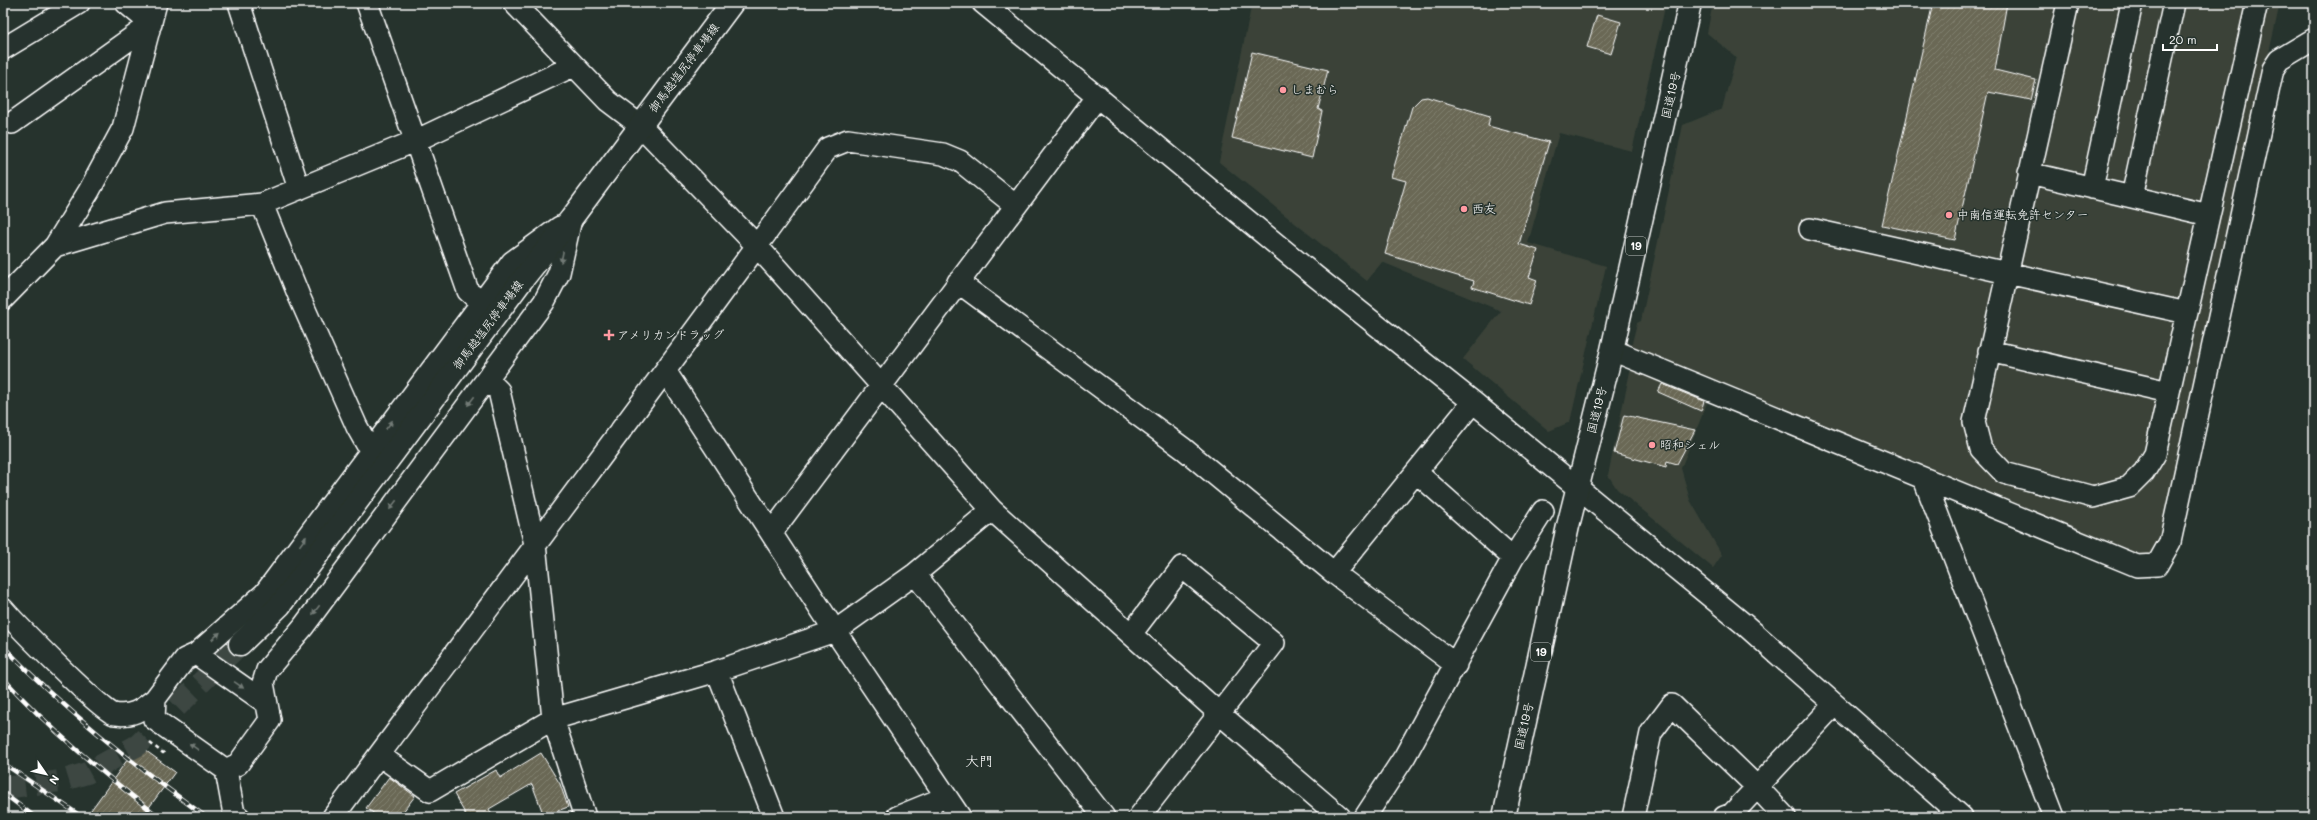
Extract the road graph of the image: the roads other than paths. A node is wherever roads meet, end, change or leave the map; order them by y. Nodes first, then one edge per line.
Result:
1 (79, 3) edge
2 (126, 3) edge
3 (156, 3) edge
4 (239, 3) edge
5 (367, 3) edge
6 (514, 3) edge
7 (732, 3) edge
8 (983, 3) edge
9 (1690, 3) edge
10 (2068, 3) edge
11 (2132, 3) edge
12 (2174, 3) edge
13 (2257, 3) edge
14 (151, 24) junction
15 (2314, 39) edge
16 (3, 49) edge
17 (573, 66) junction
18 (1098, 96) junction
19 (12, 123) dead end
20 (641, 126) junction
21 (415, 141) junction
22 (2029, 173) junction
23 (2092, 188) junction
24 (299, 189) junction
25 (2132, 197) junction
26 (262, 204) junction
27 (1016, 206) junction
28 (2209, 215) junction
29 (570, 219) junction
30 (1810, 229) dead end
31 (55, 246) junction
32 (757, 246) junction
33 (2007, 272) junction
34 (958, 282) junction
35 (3, 300) edge
36 (480, 302) junction
37 (2187, 313) junction
38 (1612, 350) junction
39 (1989, 351) junction
40 (666, 372) junction
41 (488, 379) junction
42 (880, 386) junction
43 (2169, 392) junction
44 (1473, 402) junction
45 (370, 450) junction
46 (1416, 472) junction
47 (1924, 479) junction
48 (1577, 488) junction
49 (992, 510) junction
50 (1542, 511) dead end
51 (772, 532) junction
52 (535, 544) junction
53 (1513, 558) junction
54 (1334, 573) junction
55 (915, 574) junction
56 (3, 609) edge
57 (835, 631) junction
58 (1131, 634) junction
59 (240, 644) tunnel mouth
60 (196, 654) junction
61 (1456, 665) junction
62 (717, 670) junction
63 (155, 699) junction
64 (266, 703) junction
65 (1834, 705) junction
66 (1220, 714) junction
67 (553, 720) junction
68 (379, 755) junction
69 (226, 770) junction
70 (1757, 787) junction
71 (946, 797) junction
72 (239, 817) edge
73 (333, 817) edge
74 (585, 817) edge
75 (774, 817) edge
76 (897, 817) edge
77 (960, 817) edge
78 (1104, 817) edge
79 (1140, 817) edge
80 (1340, 817) edge
81 (1365, 817) edge
82 (1504, 817) edge
83 (1633, 817) edge
84 (1724, 817) edge
85 (1785, 817) edge
86 (1962, 817) edge
87 (2054, 817) edge

1 - 16 street
2 - 14 street
3 - 14 street
4 - 24 street
5 - 21 street
6 - 17 street
7 - 20 main road, 御馬越塩尻停車場線
8 - 18 street
9 - 38 main road, 国道19号 / 19
10 - 22 street
11 - 23 street
12 - 25 street
13 - 28 street
14 - 19 street
14 - 31 street
15 - 47 street
17 - 20 street
17 - 21 street
18 - 27 street
18 - 44 street
20 - 29 main road, 御馬越塩尻停車場線
20 - 32 street
21 - 24 street
21 - 36 street
22 - 23 street
22 - 33 street
23 - 25 street
24 - 26 street
25 - 28 street
26 - 31 street
26 - 45 street
27 - 32 street
27 - 34 street
28 - 37 street
29 - 36 street
29 -> 41 street
29 - 59 main road, 御馬越塩尻停車場線
30 - 33 street
31 - 35 street
32 - 40 street
32 - 42 street
33 - 37 street
33 - 39 street
34 - 42 street
34 - 54 street
45 -> 36 street
37 - 43 street
38 - 47 street
38 - 48 main road, 国道19号 / 19
39 - 43 street
39 - 43 street
40 - 51 street
40 - 52 street
41 - 52 street
41 -> 64 street
42 - 49 street
42 - 51 street
44 - 46 street
44 - 48 street
60 -> 45 street
46 - 53 street
46 - 54 street
47 - 87 street
48 - 65 street
48 - 82 main road, 国道19号 / 19
49 - 55 street
49 - 58 street
50 - 53 street
51 - 57 street
52 - 67 street
52 - 68 street
53 - 61 street
54 - 61 street
55 - 57 street
55 - 78 street
56 - 63 street
57 - 62 street
57 - 71 street
58 - 66 street
58 - 66 street
60 - 63 street
60 -> 64 street
61 - 81 street
62 - 67 street
62 - 75 street
69 -> 63 street
64 - 69 street
65 - 70 street
65 - 86 street
66 - 79 street
66 - 80 street
67 - 68 street
67 - 74 street
68 - 73 street
69 - 72 street
70 - 83 street
70 - 84 street
70 - 85 street
71 - 76 street
71 - 77 street

